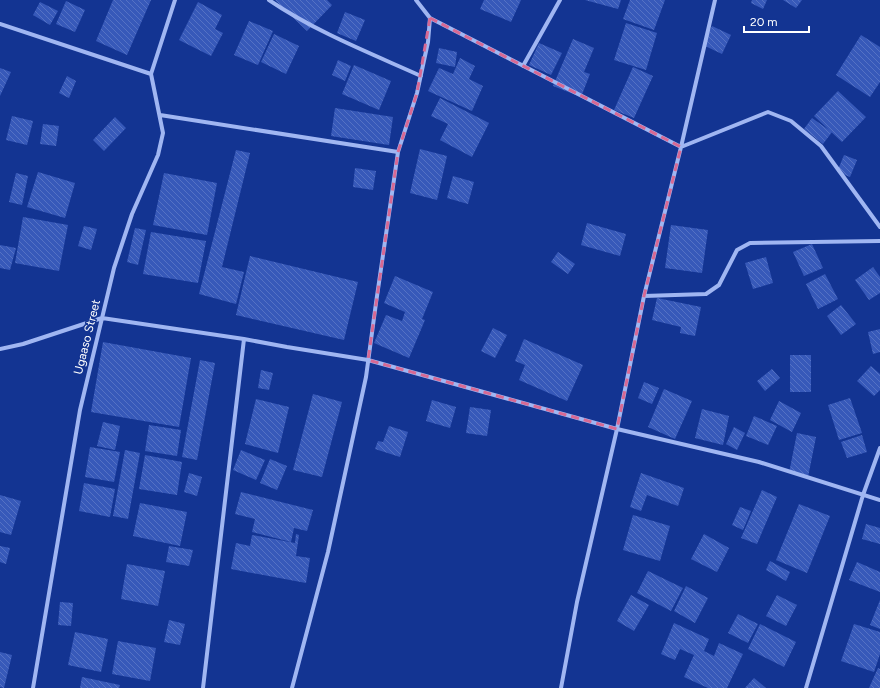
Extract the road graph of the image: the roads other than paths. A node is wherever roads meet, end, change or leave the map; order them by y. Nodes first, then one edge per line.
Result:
1 (175, 0) edge
2 (269, 0) edge
3 (416, 0) edge
4 (560, 0) edge
5 (716, 0) edge
6 (430, 18) junction
7 (0, 24) edge
8 (523, 66) junction
9 (151, 74) junction
10 (421, 76) junction
11 (160, 115) junction
12 (681, 147) junction
13 (398, 152) junction
14 (880, 227) edge
15 (880, 241) edge
16 (644, 296) junction
17 (102, 318) junction
18 (244, 338) junction
19 (0, 349) edge
20 (368, 360) junction
21 (617, 429) junction
22 (880, 448) edge
23 (863, 495) junction
24 (880, 500) edge
25 (33, 688) edge
26 (203, 688) edge
27 (292, 688) edge
28 (561, 688) edge
29 (806, 688) edge

1 - 9 street, Ugaaso Street
2 - 10 street
3 - 6 street
4 - 8 street
5 - 12 street
6 - 8 street
6 - 10 street
7 - 9 street
8 - 12 street
9 - 11 street, Ugaaso Street
10 - 13 street
11 - 13 street
11 - 17 street, Ugaaso Street
12 - 14 street
12 - 16 street
13 - 20 street
15 - 16 street
16 - 21 street
17 - 18 street
17 - 19 street
17 - 25 street, Ugaaso Street
18 - 20 street
18 - 26 street
20 - 21 street
20 - 27 street
21 - 23 street
21 - 28 street
22 - 23 street
23 - 24 street
23 - 29 street

